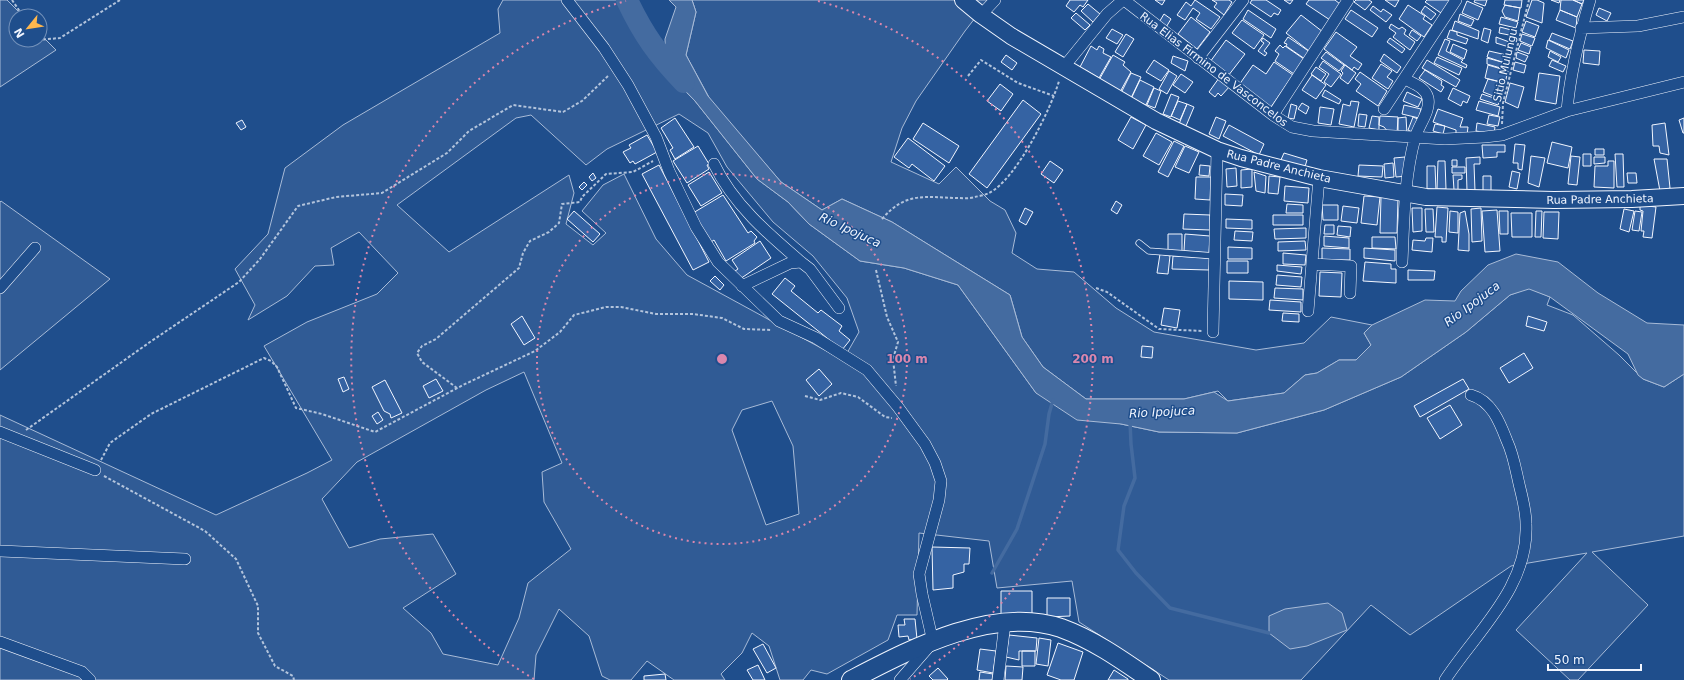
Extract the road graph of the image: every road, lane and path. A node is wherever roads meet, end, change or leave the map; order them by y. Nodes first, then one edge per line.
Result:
1 (120, 0) edge
2 (567, 0) edge
3 (963, 0) edge
4 (995, 0) edge
5 (1124, 0) edge
6 (1242, 0) edge
7 (1348, 0) edge
8 (1456, 0) edge
9 (1529, 0) edge
10 (1590, 0) edge
11 (980, 15) junction
12 (1684, 17) edge
13 (1582, 28) junction
14 (48, 39) edge
15 (1198, 58) junction
16 (1063, 68) junction
17 (619, 70) junction
18 (968, 76) dead end
19 (1405, 79) junction
20 (1684, 82) edge
21 (1054, 96) junction
22 (1384, 109) dead end
23 (1567, 111) junction
24 (1273, 115) junction
25 (1502, 135) junction
26 (1415, 138) junction
27 (1217, 150) junction
28 (663, 156) junction
29 (714, 164) dead end
30 (1319, 178) junction
31 (1404, 194) junction
32 (1684, 196) edge
33 (882, 219) dead end
34 (1139, 243) dead end
35 (35, 248) dead end
36 (1215, 256) junction
37 (801, 262) junction
38 (1402, 262) dead end
39 (1312, 264) junction
40 (876, 270) dead end
41 (742, 286) junction
42 (0, 288) edge
43 (1096, 288) dead end
44 (1350, 293) dead end
45 (839, 308) dead end
46 (1308, 311) dead end
47 (773, 330) dead end
48 (1213, 332) joint
49 (457, 389) junction
50 (1471, 395) dead end
51 (805, 396) dead end
52 (898, 407) junction
53 (907, 420) junction
54 (26, 430) dead end
55 (0, 432) edge
56 (95, 470) junction
57 (0, 551) edge
58 (185, 559) dead end
59 (1005, 623) junction
60 (0, 642) edge
61 (933, 642) junction
62 (90, 680) edge
63 (294, 680) edge
64 (851, 680) edge
65 (900, 680) edge
66 (998, 680) edge
67 (1151, 680) edge
68 (1445, 680) edge

1 - 14 path
2 - 17 street
3 - 11 street, Rua Padre Anchieta
4 - 11 street
5 - 15 street, Rua Elias Firmino de Vasconcelos
5 - 16 street
6 - 15 street
7 - 24 street
8 - 19 street
9 - 25 path, Sitio Mulungu
10 - 13 street
11 - 16 street, Rua Padre Anchieta
12 - 13 street
13 - 23 street
15 - 24 street, Rua Elias Firmino de Vasconcelos
16 - 21 path
16 - 27 street, Rua Padre Anchieta
17 - 28 street
17 - 54 path
18 - 21 path
19 - 22 street
19 - 26 street
20 - 23 street, Rua Elias Firmino de Vasconcelos
21 - 33 path
23 - 25 street, Rua Elias Firmino de Vasconcelos
24 - 26 street, Rua Elias Firmino de Vasconcelos
25 - 26 street, Rua Elias Firmino de Vasconcelos
26 - 31 street
27 - 30 street, Rua Padre Anchieta
27 - 36 street
28 - 41 street
28 - 49 path
29 - 37 street
30 - 31 street, Rua Padre Anchieta
30 - 39 street
31 - 32 street, Rua Padre Anchieta
31 - 38 street
34 - 36 lane
35 - 42 street
36 - 48 street
37 - 41 street
37 - 45 street
39 - 44 street
39 - 46 street
40 - 52 path
41 - 52 street
43 - 48 path
47 - 49 path
49 - 56 path
50 - 68 street
51 - 53 path
52 - 53 street
53 - 61 street
55 - 56 street
56 - 63 path
57 - 58 street
59 - 61 main road
59 - 66 street
59 - 67 main road
60 - 62 street
61 - 64 main road
61 - 65 street

